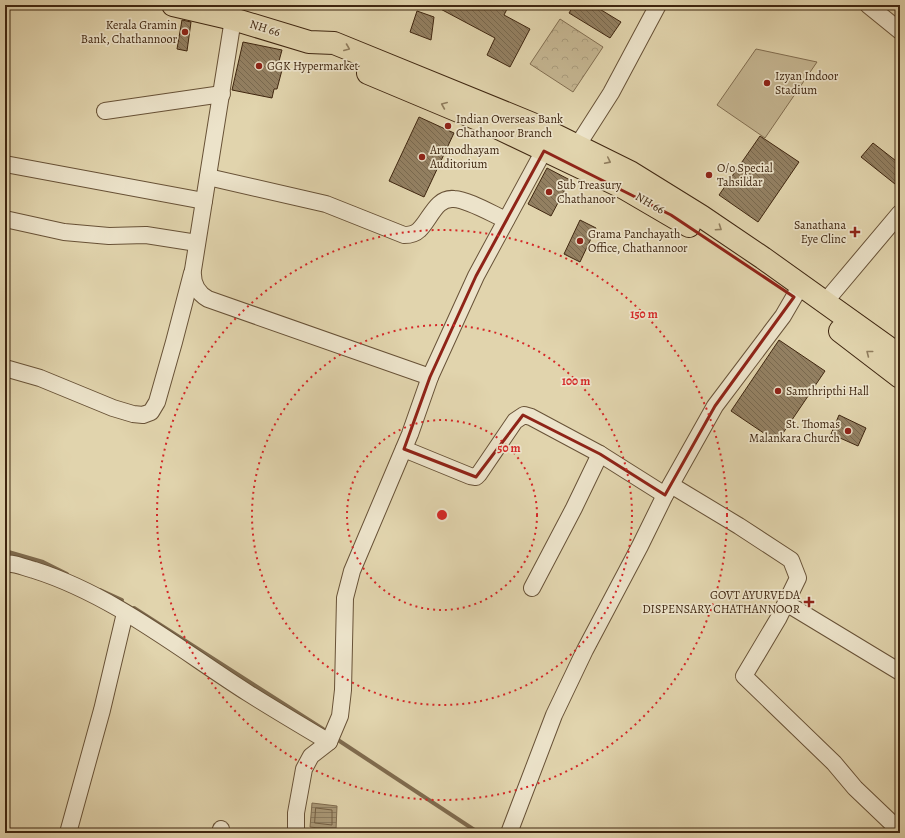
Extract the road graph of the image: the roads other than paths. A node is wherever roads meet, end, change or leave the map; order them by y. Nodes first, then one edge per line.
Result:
1 (173, 5) edge
2 (658, 5) edge
3 (868, 5) edge
4 (233, 19) junction
5 (900, 31) edge
6 (222, 94) junction
7 (104, 111) dead end
8 (548, 142) junction
9 (572, 154) junction
10 (5, 164) edge
11 (208, 176) junction
12 (204, 201) junction
13 (900, 213) edge
14 (5, 219) edge
15 (506, 220) junction
16 (197, 243) junction
17 (193, 270) junction
18 (797, 291) junction
19 (825, 302) junction
20 (900, 356) edge
21 (5, 368) edge
22 (430, 377) junction
23 (900, 377) edge
24 (404, 450) junction
25 (600, 454) junction
26 (668, 490) junction
27 (5, 564) edge
28 (532, 588) dead end
29 (786, 603) junction
30 (125, 613) junction
31 (900, 672) edge
32 (329, 742) junction
33 (510, 831) edge
34 (900, 831) edge
35 (68, 833) edge
36 (296, 833) edge

1 - 4 highway, NH 66
2 - 9 street
3 - 5 street
4 - 6 street
4 - 8 highway, NH 66
6 - 7 street
6 - 11 street
8 - 9 highway, NH 66
8 - 15 street
9 - 18 highway, NH 66
10 - 12 street
11 - 12 street
11 - 15 street
12 - 16 street
13 - 19 street
14 - 16 street
15 - 22 street
16 - 17 street
17 - 21 street
17 - 22 street
18 - 19 highway, NH 66
23 -> 18 highway, NH 66
18 - 26 street
19 - 20 highway, NH 66
22 - 24 street
24 - 25 street
24 - 32 street
25 - 26 street
25 - 28 street
26 - 29 street
26 - 33 street
27 - 30 street
29 - 31 street
29 - 34 street
30 - 32 street
30 - 35 street
32 - 36 street

